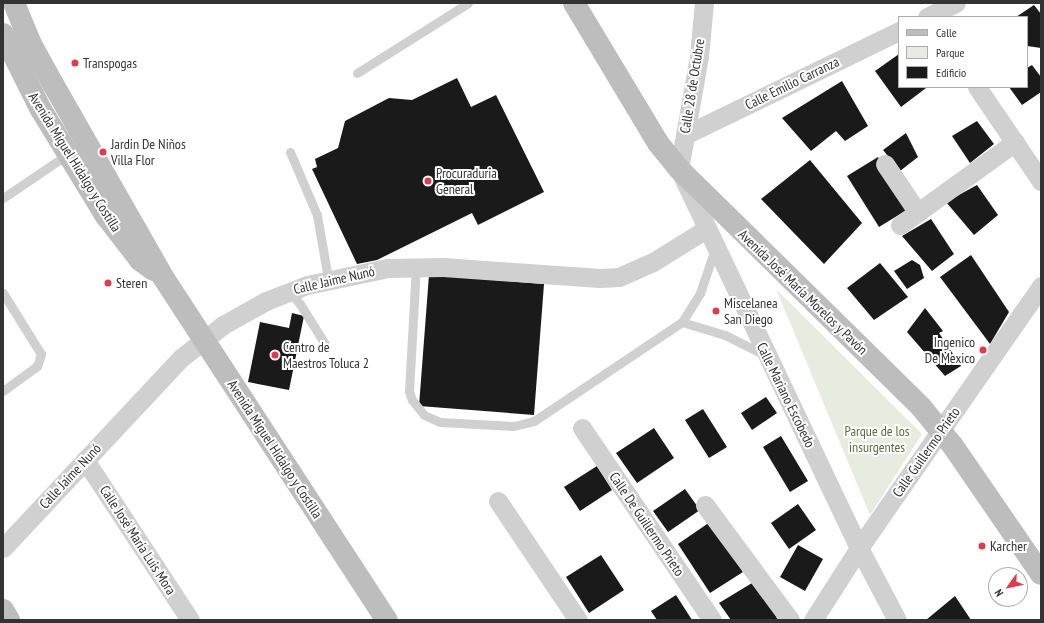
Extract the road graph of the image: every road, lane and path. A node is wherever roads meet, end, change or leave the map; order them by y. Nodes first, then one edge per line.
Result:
1 (14, 3) edge
2 (468, 3) edge
3 (574, 3) edge
4 (704, 3) edge
5 (956, 3) edge
6 (927, 13) edge
7 (898, 31) edge
8 (3, 34) edge
9 (357, 73) dead end
10 (978, 88) edge
11 (685, 135) junction
12 (1014, 142) junction
13 (290, 152) dead end
14 (68, 154) junction
15 (885, 164) dead end
16 (679, 169) junction
17 (1041, 181) edge
18 (3, 198) edge
19 (918, 213) junction
20 (900, 225) dead end
21 (706, 229) junction
22 (715, 247) junction
23 (416, 266) junction
24 (163, 277) junction
25 (328, 279) junction
26 (1041, 286) edge
27 (289, 291) junction
28 (3, 293) edge
29 (682, 322) junction
30 (203, 340) junction
31 (325, 344) dead end
32 (768, 357) junction
33 (3, 391) edge
34 (582, 428) dead end
35 (940, 430) junction
36 (85, 460) junction
37 (498, 501) dead end
38 (705, 505) dead end
39 (3, 548) edge
40 (859, 548) junction
41 (1041, 574) edge
42 (3, 610) edge
43 (9, 620) edge
44 (190, 620) edge
45 (387, 620) edge
46 (578, 620) edge
47 (712, 620) edge
48 (790, 620) edge
49 (813, 620) edge
50 (897, 620) edge

1 - 24 main road, Avenida Miguel Hidalgo y Costilla
2 - 9 lane
3 - 16 main road, Avenida José María Morelos y Pavón
4 - 11 street, Calle 28 de Octubre
5 - 6 street
7 - 11 street, Calle Emilio Carranza
8 - 14 main road, Avenida Miguel Hidalgo y Costilla
10 - 12 street
11 - 16 street, Calle 28 de Octubre
12 - 17 street
12 - 19 street
13 - 25 lane
14 - 18 lane
14 - 24 main road, Avenida Miguel Hidalgo y Costilla
15 - 19 street
16 - 21 street, Calle Mariano Escobedo
16 - 35 main road, Avenida José María Morelos y Pavón
19 - 20 street
21 - 22 street, Calle Mariano Escobedo
21 - 23 street, Calle Jaime Nunó
22 - 29 lane
22 - 32 street, Calle Mariano Escobedo
23 - 25 street, Calle Jaime Nunó
23 - 29 lane
24 - 30 main road, Avenida Miguel Hidalgo y Costilla
25 - 27 street, Calle Jaime Nunó
26 - 35 street, Calle Guillermo Prieto
27 - 30 street, Calle Jaime Nunó
27 - 31 lane
28 - 33 lane
29 - 32 lane
30 - 36 street, Calle Jaime Nunó
30 - 45 main road, Avenida Miguel Hidalgo y Costilla
32 - 40 street, Calle Mariano Escobedo
34 - 47 street, Calle De Guillermo Prieto
35 - 40 street, Calle Guillermo Prieto
35 - 41 main road, Avenida José María Morelos y Pavón
36 - 39 street, Calle Jaime Nunó
36 - 44 street, Calle José María Luis Mora
37 - 46 street
38 - 48 street
40 - 49 street, Calle Guillermo Prieto
40 - 50 street, Calle Mariano Escobedo
42 - 43 main road

